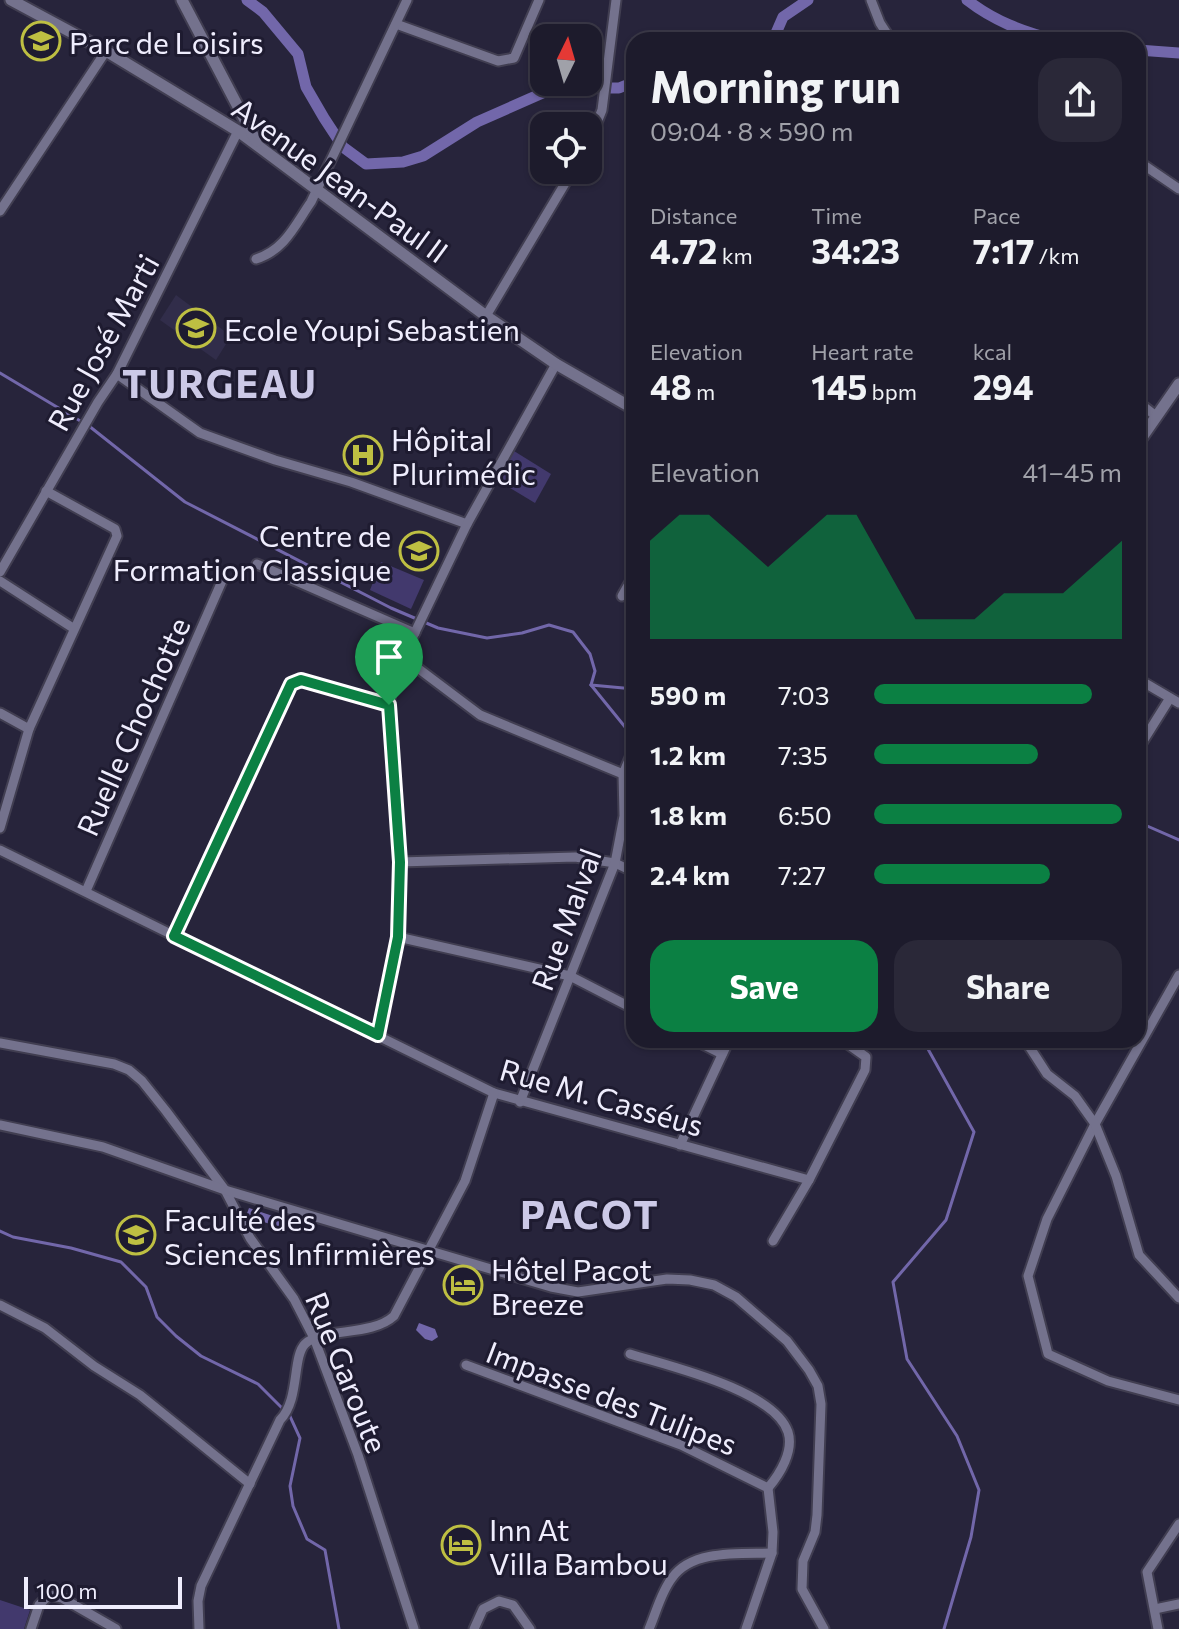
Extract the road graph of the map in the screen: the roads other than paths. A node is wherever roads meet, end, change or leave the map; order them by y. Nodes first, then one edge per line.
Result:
1 (11, 0) edge
2 (182, 0) edge
3 (407, 0) edge
4 (539, 0) edge
5 (616, 0) edge
6 (872, 1) edge
7 (396, 24) junction
8 (886, 32) edge
9 (106, 51) junction
10 (601, 112) edge
11 (244, 117) junction
12 (238, 131) junction
13 (258, 144) junction
14 (1146, 166) edge
15 (565, 184) edge
16 (318, 188) junction
17 (1179, 189) edge
18 (0, 211) edge
19 (256, 259) dead end
20 (486, 316) junction
21 (556, 364) junction
22 (117, 374) junction
23 (1179, 384) edge
24 (626, 404) edge
25 (1146, 408) edge
26 (1156, 416) junction
27 (1146, 431) edge
28 (46, 491) junction
29 (467, 524) junction
30 (257, 564) dead end
31 (0, 572) edge
32 (0, 581) edge
33 (222, 581) dead end
34 (626, 589) edge
35 (622, 596) dead end
36 (73, 628) junction
37 (416, 630) junction
38 (403, 657) junction
39 (1146, 684) edge
40 (1175, 701) edge
41 (389, 705) junction
42 (0, 713) edge
43 (29, 729) junction
44 (1146, 739) edge
45 (626, 766) edge
46 (623, 774) junction
47 (0, 828) edge
48 (0, 850) edge
49 (400, 862) junction
50 (615, 863) junction
51 (626, 868) edge
52 (86, 891) junction
53 (174, 936) junction
54 (398, 937) junction
55 (1179, 975) edge
56 (570, 976) junction
57 (626, 1005) edge
58 (1146, 1034) edge
59 (378, 1035) junction
60 (0, 1043) edge
61 (710, 1048) edge
62 (725, 1048) edge
63 (853, 1048) edge
64 (1030, 1048) edge
65 (1138, 1048) edge
66 (722, 1054) junction
67 (494, 1093) junction
68 (520, 1102) junction
69 (1095, 1124) junction
70 (0, 1125) edge
71 (680, 1145) junction
72 (809, 1180) junction
73 (225, 1190) junction
74 (773, 1241) dead end
75 (428, 1251) junction
76 (1179, 1298) edge
77 (0, 1305) edge
78 (314, 1338) junction
79 (630, 1354) dead end
80 (466, 1365) dead end
81 (1179, 1400) edge
82 (250, 1484) junction
83 (768, 1488) junction
84 (1179, 1524) edge
85 (772, 1553) junction
86 (1179, 1604) edge
87 (1155, 1609) junction
88 (31, 1629) edge
89 (116, 1629) edge
90 (199, 1629) edge
91 (414, 1629) edge
92 (474, 1629) edge
93 (530, 1629) edge
94 (649, 1629) edge
95 (746, 1629) edge
96 (824, 1629) edge
97 (1158, 1629) edge

1 - 9 street, Avenue Jean-Paul II
2 - 11 street
3 - 7 street
4 - 7 street
5 - 10 street
6 - 8 street
7 - 16 street
9 - 12 street, Avenue Jean-Paul II
9 - 18 street
11 - 12 street
11 - 13 street
12 - 13 street, Avenue Jean-Paul II
12 - 22 street, Rue José Marti
13 - 16 street, Avenue Jean-Paul II
14 - 17 street
15 - 20 street
16 - 19 street
16 - 20 street, Avenue Jean-Paul II
20 - 21 street, Avenue Jean-Paul II
21 - 24 street, Avenue Jean-Paul II
21 - 29 street
22 - 28 street, Rue José Marti
22 - 29 street
23 - 26 street
25 - 26 street
26 - 27 street
28 - 31 street, Rue José Marti
28 - 36 street
29 - 37 street
30 - 37 street
32 - 36 street
33 - 52 street, Ruelle Chochotte
34 - 35 street
36 - 43 street
37 - 38 street
38 - 41 street
38 - 46 street
39 - 40 street
40 - 44 street
41 - 49 street
41 - 53 street
42 - 43 street
43 - 47 street
45 - 46 street, Rue Malval
46 - 50 street, Rue Malval
48 - 52 street, Rue M. Casséus
49 - 50 street
49 - 54 street
50 - 51 street
50 - 56 street, Rue Malval
52 - 53 street, Rue M. Casséus
53 - 59 street, Rue M. Casséus
54 - 56 street
54 - 59 street
55 - 58 street
56 - 57 street
56 - 68 street, Rue Malval
59 - 67 street, Rue M. Casséus
60 - 73 street, Rue Garoute
61 - 66 street
62 - 66 street
63 - 72 street
64 - 69 street
65 - 69 street
66 - 71 street
67 - 68 street, Rue M. Casséus
67 - 75 street
68 - 71 street, Rue M. Casséus
69 - 76 street
69 - 81 street
70 - 73 street
71 - 72 street, Rue M. Casséus
72 - 74 street
73 - 75 street
73 - 78 street, Rue Garoute
75 - 78 street
75 - 96 street
77 - 82 street
78 - 82 street
78 - 91 street, Rue Garoute
79 - 83 street
80 - 83 street, Impasse des Tulipes
82 - 90 street
83 - 85 street
84 - 87 street
85 - 94 street
85 - 95 street
86 - 87 street
87 - 97 street
88 - 89 street
92 - 93 street

